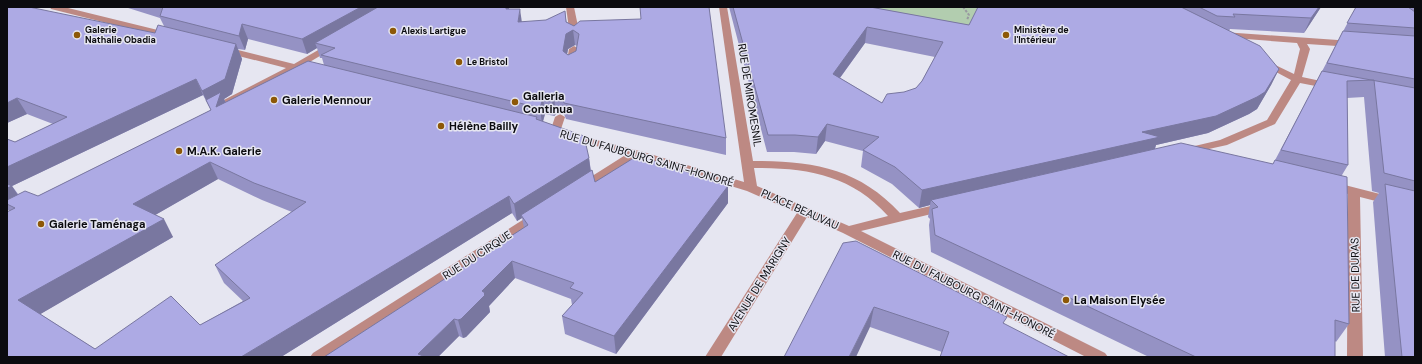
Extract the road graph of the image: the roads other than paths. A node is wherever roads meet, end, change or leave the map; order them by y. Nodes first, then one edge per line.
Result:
1 (71, 7) edge
2 (570, 7) edge
3 (723, 7) edge
4 (56, 8) edge
5 (575, 36) edge
6 (178, 38) edge
7 (341, 40) edge
8 (1301, 41) junction
9 (1227, 44) edge
10 (1361, 44) edge
11 (216, 48) edge
12 (574, 49) dead end
13 (1255, 58) edge
14 (571, 66) edge
15 (295, 67) junction
16 (321, 74) edge
17 (1297, 79) junction
18 (1342, 88) edge
19 (212, 110) edge
20 (560, 117) dead end
21 (636, 153) junction
22 (1211, 157) edge
23 (748, 165) junction
24 (1324, 184) edge
25 (751, 188) junction
26 (1354, 192) junction
27 (572, 194) edge
28 (954, 205) edge
29 (1415, 207) edge
30 (545, 211) edge
31 (804, 211) junction
32 (898, 219) junction
33 (848, 230) junction
34 (318, 357) edge
35 (713, 357) edge
36 (1100, 357) edge
37 (1355, 357) edge

1 - 4 street
2 - 5 street
3 - 23 street, RUE DE MIROMESNIL
4 - 6 street
7 - 15 street
8 - 9 street
8 - 10 street
8 - 17 street
11 - 15 street
12 - 14 street
13 - 17 street
15 - 16 street
15 - 19 street
17 - 18 street
17 - 22 street
20 - 21 street, RUE DU FAUBOURG SAINT-HONORÉ
21 - 25 street, RUE DU FAUBOURG SAINT-HONORÉ
21 - 27 street
23 - 25 street, RUE DE MIROMESNIL
23 - 32 street
24 - 26 street
25 - 31 street, PLACE BEAUVAU
26 - 29 street
26 - 37 street, RUE DE DURAS
28 - 32 street
30 - 34 street, RUE DU CIRQUE
31 - 33 street, PLACE BEAUVAU
31 - 35 street, AVENUE DE MARIGNY
32 - 33 street
33 - 36 street, RUE DU FAUBOURG SAINT-HONORÉ

